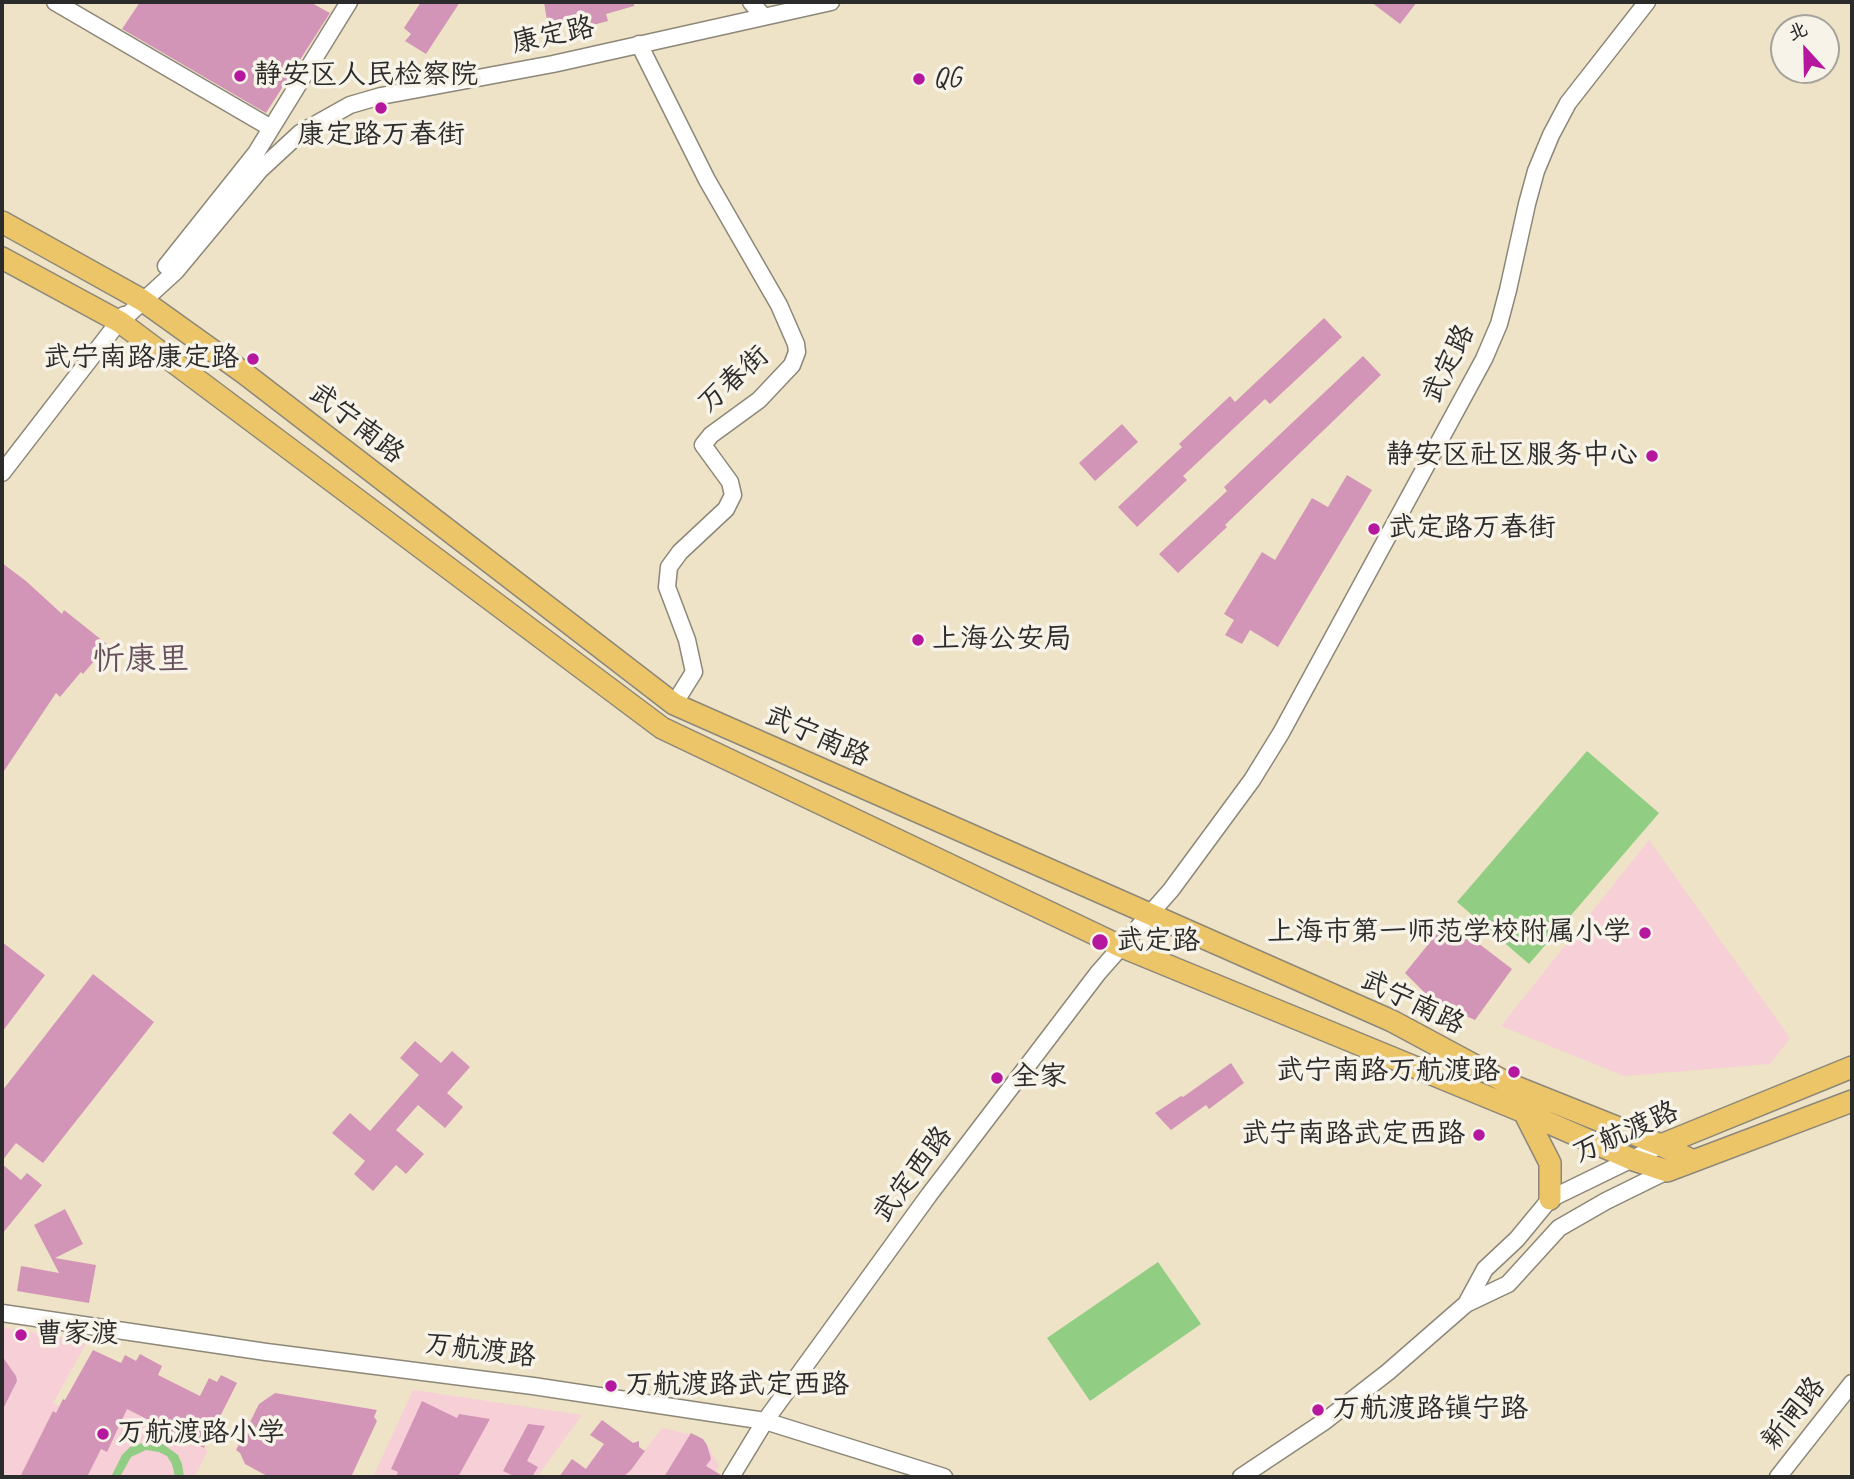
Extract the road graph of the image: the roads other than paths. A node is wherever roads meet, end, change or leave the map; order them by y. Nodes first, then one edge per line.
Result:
1 (55, 2) edge
2 (349, 2) edge
3 (751, 2) edge
4 (831, 2) edge
5 (1647, 2) edge
6 (763, 16) junction
7 (639, 44) junction
8 (271, 128) junction
9 (2, 222) edge
10 (2, 258) edge
11 (139, 298) junction
12 (120, 322) junction
13 (2, 473) edge
14 (674, 704) junction
15 (1151, 915) junction
16 (1120, 946) junction
17 (1852, 1068) edge
18 (1852, 1101) edge
19 (1524, 1112) junction
20 (1661, 1145) junction
21 (1631, 1159) junction
22 (1693, 1161) junction
23 (1667, 1171) junction
24 (1550, 1199) junction
25 (1466, 1304) junction
26 (2, 1313) edge
27 (1852, 1383) edge
28 (765, 1421) junction
29 (731, 1477) edge
30 (944, 1477) edge
31 (1241, 1477) edge
32 (1778, 1477) edge

1 - 8 street
2 - 8 street, 康定路
3 - 6 street
4 - 6 street, 康定路
5 - 15 street, 武定路
6 - 7 street, 康定路
7 - 11 street, 康定路
7 - 14 street, 万春街
8 - 11 street, 康定路
9 - 11 main road, 武宁南路
10 - 12 main road, 武宁南路
11 - 12 street, 康定路
11 - 14 main road, 武宁南路
12 - 13 street, 康定路
12 - 16 main road, 武宁南路
14 - 15 main road, 武宁南路
15 - 16 street, 武定西路
15 - 20 main road, 武宁南路
16 - 19 main road, 武宁南路
16 - 28 street, 武定西路
17 - 20 main road, 万航渡路
18 - 22 main road, 万航渡路
19 - 21 main road, 武宁南路
19 - 24 main road
20 - 21 street, 万航渡路
20 - 22 main road, 武宁南路
21 - 23 main road, 武宁南路
21 - 24 street, 万航渡路
22 - 23 main road, 万航渡路
23 - 25 street, 万航渡路
24 - 25 street, 万航渡路
25 - 31 street, 万航渡路
26 - 28 street, 万航渡路
27 - 32 street, 新闸路
28 - 29 street, 武定西路
28 - 30 street, 万航渡路

